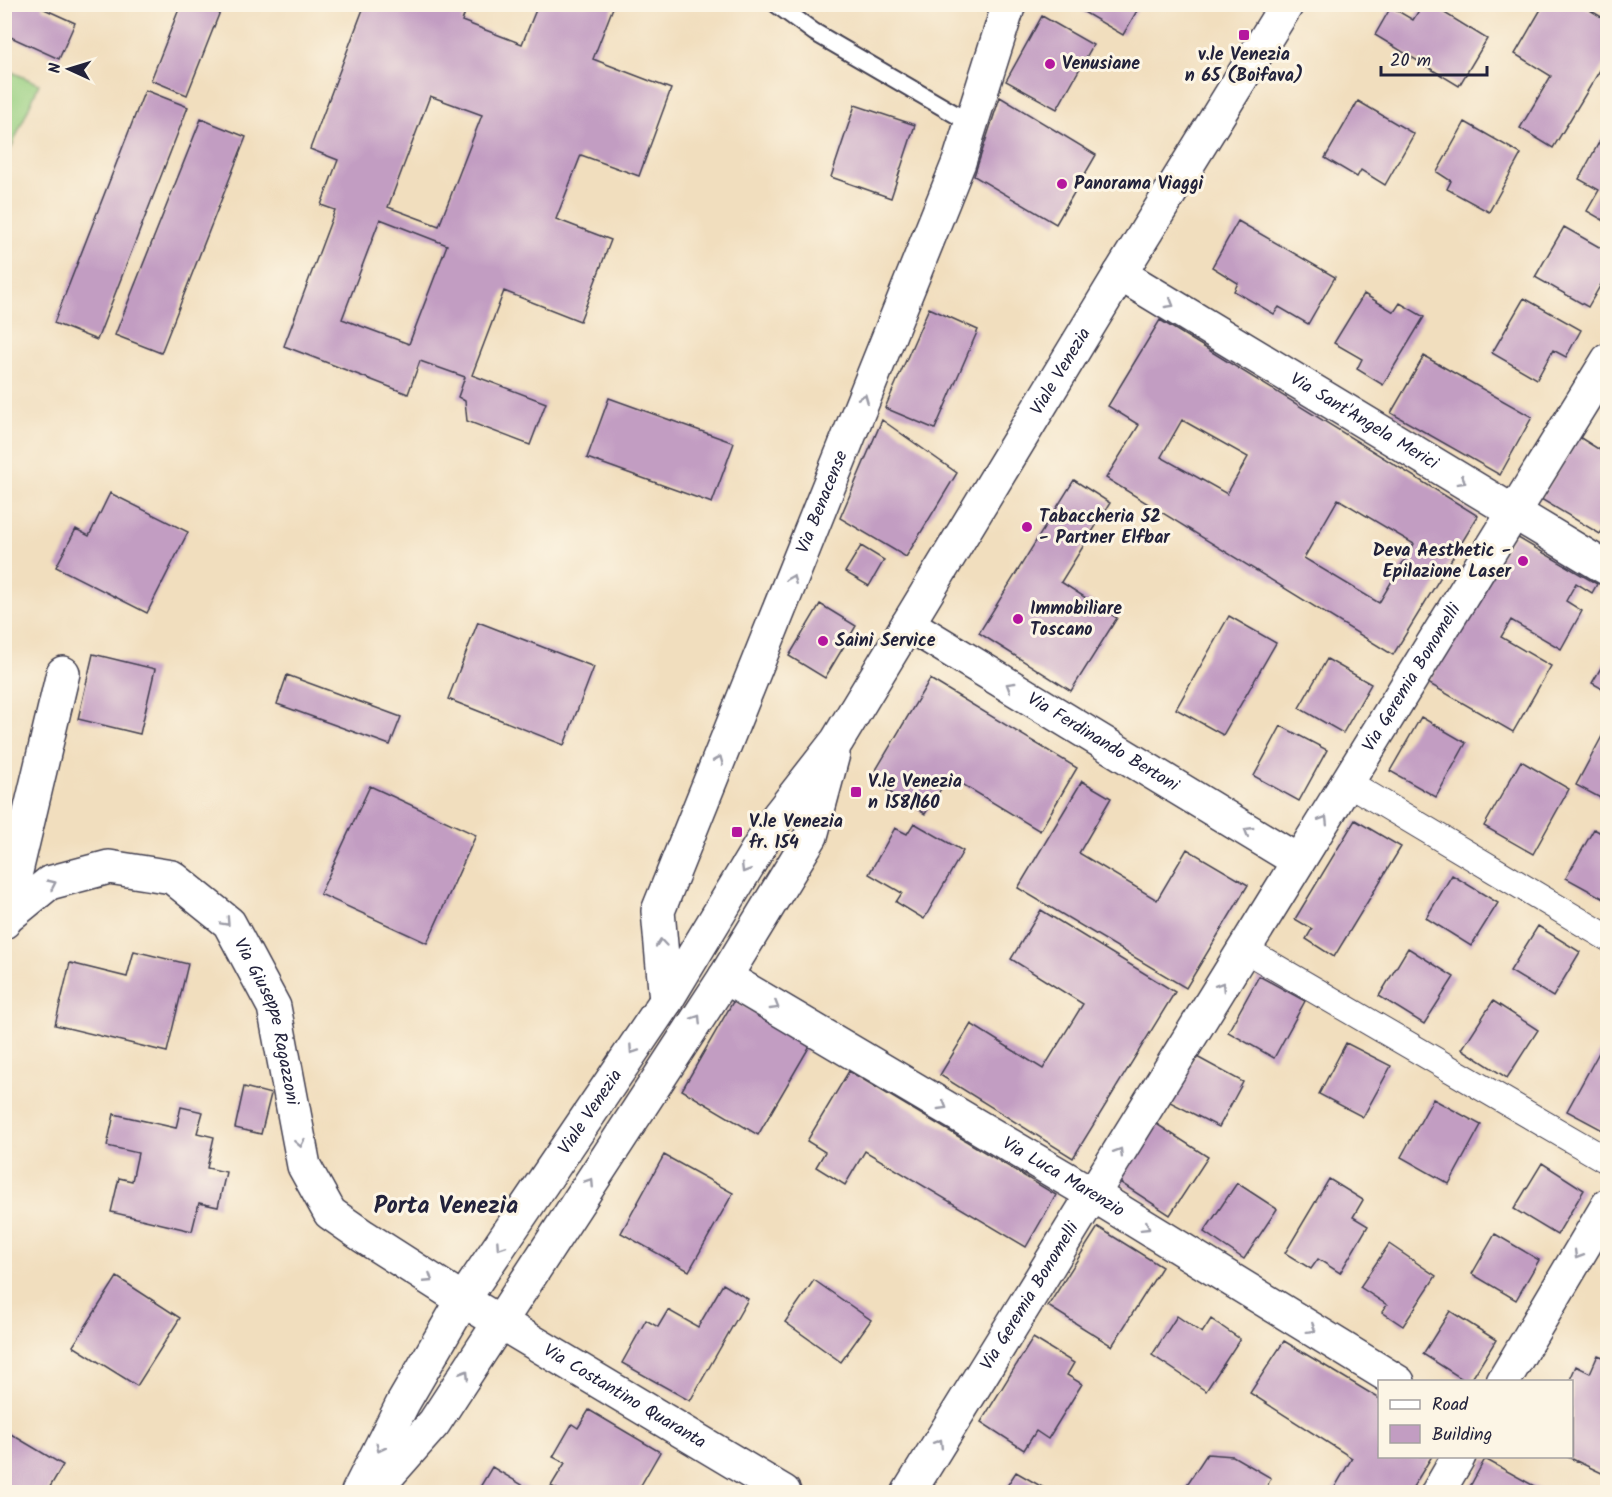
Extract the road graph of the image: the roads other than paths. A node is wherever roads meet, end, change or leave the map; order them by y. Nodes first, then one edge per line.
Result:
1 (776, 4) edge
2 (1008, 4) edge
3 (1287, 4) edge
4 (972, 124) junction
5 (1120, 274) junction
6 (1608, 360) edge
7 (1514, 512) junction
8 (1608, 570) edge
9 (908, 624) junction
10 (63, 673) dead end
11 (837, 741) junction
12 (1347, 782) junction
13 (1298, 861) junction
14 (5, 920) edge
15 (1608, 938) edge
16 (1244, 949) junction
17 (724, 977) junction
18 (666, 1001) junction
19 (1608, 1161) edge
20 (1092, 1194) junction
21 (1608, 1205) edge
22 (463, 1300) junction
23 (499, 1321) junction
24 (1395, 1380) edge
25 (1504, 1380) edge
26 (1458, 1458) edge
27 (358, 1492) edge
28 (373, 1492) edge
29 (784, 1492) edge
30 (909, 1492) edge
31 (1438, 1492) edge

1 - 4 lane
2 - 4 street, Via Benacense
3 - 5 street, Viale Venezia
18 -> 4 street, Via Benacense
5 -> 7 street, Via Sant'Angela Merici
5 - 9 street, Viale Venezia
6 - 7 street, Via Geremia Bonomelli
7 - 8 street, Via Sant'Angela Merici
7 - 12 street, Via Geremia Bonomelli
9 - 11 street, Viale Venezia
13 -> 9 street, Via Ferdinando Bertoni
10 - 14 street, Via Giuseppe Ragazzoni
11 - 17 street, Viale Venezia
11 -> 18 street, Viale Venezia
13 -> 12 street, Via Geremia Bonomelli
12 - 15 street
13 - 16 street, Via Geremia Bonomelli
14 -> 22 street, Via Giuseppe Ragazzoni
16 - 19 street
20 -> 16 street, Via Geremia Bonomelli
17 -> 20 street, Via Luca Marenzio
23 -> 17 street, Viale Venezia
18 -> 22 street, Viale Venezia
20 -> 24 street, Via Luca Marenzio
30 -> 20 street, Via Geremia Bonomelli
21 -> 25 street
22 - 23 street, Via Costantino Quaranta
22 -> 27 street, Viale Venezia
28 -> 23 street, Viale Venezia
23 - 29 street, Via Costantino Quaranta
26 - 31 street

